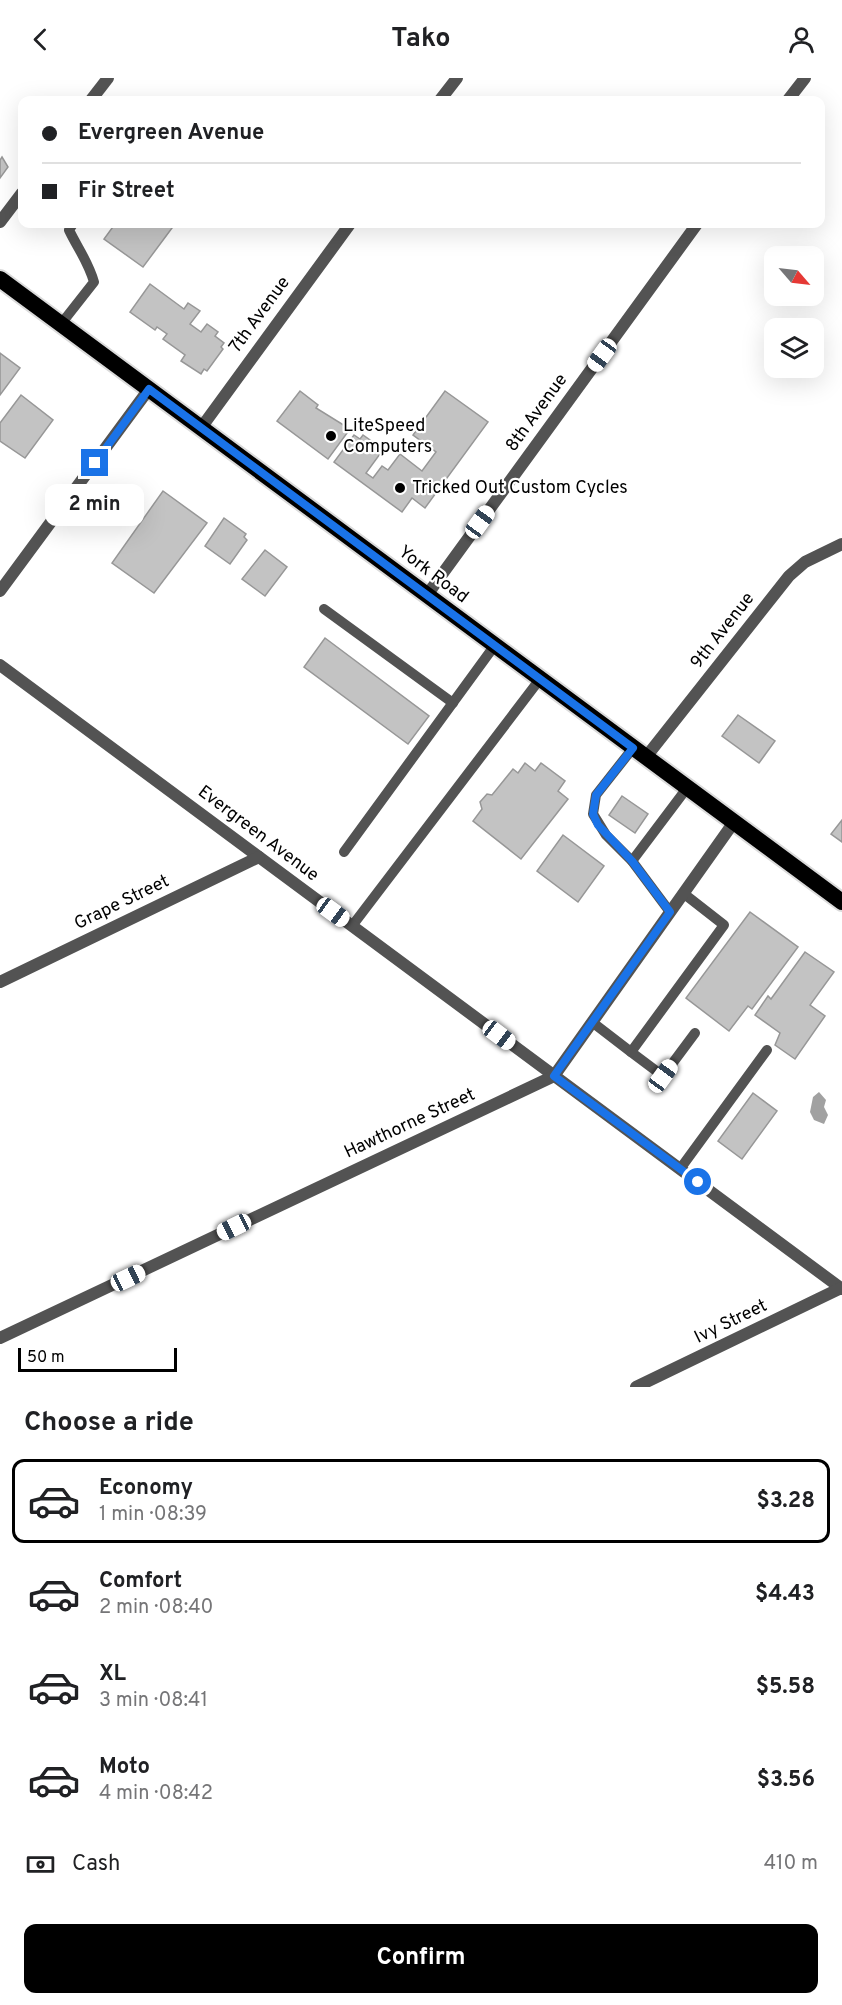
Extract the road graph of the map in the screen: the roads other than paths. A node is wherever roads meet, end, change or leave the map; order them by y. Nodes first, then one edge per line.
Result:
1 (108, 78) edge
2 (457, 78) edge
3 (805, 78) edge
4 (94, 96) edge
5 (443, 96) edge
6 (791, 96) edge
7 (18, 198) edge
8 (0, 222) edge
9 (70, 228) edge
10 (347, 228) edge
11 (694, 228) edge
12 (0, 279) edge
13 (61, 324) junction
14 (149, 389) junction
15 (201, 428) junction
16 (842, 544) edge
17 (0, 591) edge
18 (427, 595) junction
19 (324, 609) dead end
20 (495, 645) junction
21 (0, 665) edge
22 (540, 679) junction
23 (453, 703) junction
24 (639, 753) junction
25 (687, 788) junction
26 (734, 822) junction
27 (344, 852) dead end
28 (259, 857) junction
29 (632, 861) junction
30 (683, 893) junction
31 (842, 902) edge
32 (670, 912) junction
33 (352, 926) junction
34 (0, 982) edge
35 (592, 1022) junction
36 (695, 1033) dead end
37 (767, 1050) dead end
38 (631, 1052) junction
39 (554, 1076) junction
40 (680, 1169) junction
41 (842, 1289) edge
42 (0, 1338) edge
43 (636, 1387) edge

1 - 4 street
2 - 5 street
3 - 6 street
7 - 8 street
9 - 13 lane
10 - 15 street, 7th Avenue
11 - 18 street, 8th Avenue
12 - 13 highway, York Road
13 - 14 highway, York Road
14 - 15 highway, York Road
14 - 17 street
15 - 18 highway, York Road
16 - 24 street, 9th Avenue
18 - 20 highway, York Road
19 - 23 lane
20 - 22 highway, York Road
20 - 23 lane
21 - 28 street, Evergreen Avenue
22 - 24 highway, York Road
22 - 33 lane
23 - 27 lane
24 - 25 highway, York Road
24 - 29 lane
25 - 26 highway, York Road
25 - 29 lane
26 - 30 street, Hawthorne Street
26 - 31 highway, York Road
28 - 33 street, Evergreen Avenue
28 - 34 street, Grape Street
29 - 32 lane
30 - 32 street, Hawthorne Street
30 - 38 lane
32 - 35 street, Hawthorne Street
33 - 39 street, Evergreen Avenue
35 - 38 lane
35 - 39 street, Hawthorne Street
36 - 38 lane
37 - 40 lane
39 - 40 street, Evergreen Avenue
39 - 42 street, Hawthorne Street
40 - 41 street, Evergreen Avenue
41 - 43 street, Ivy Street

